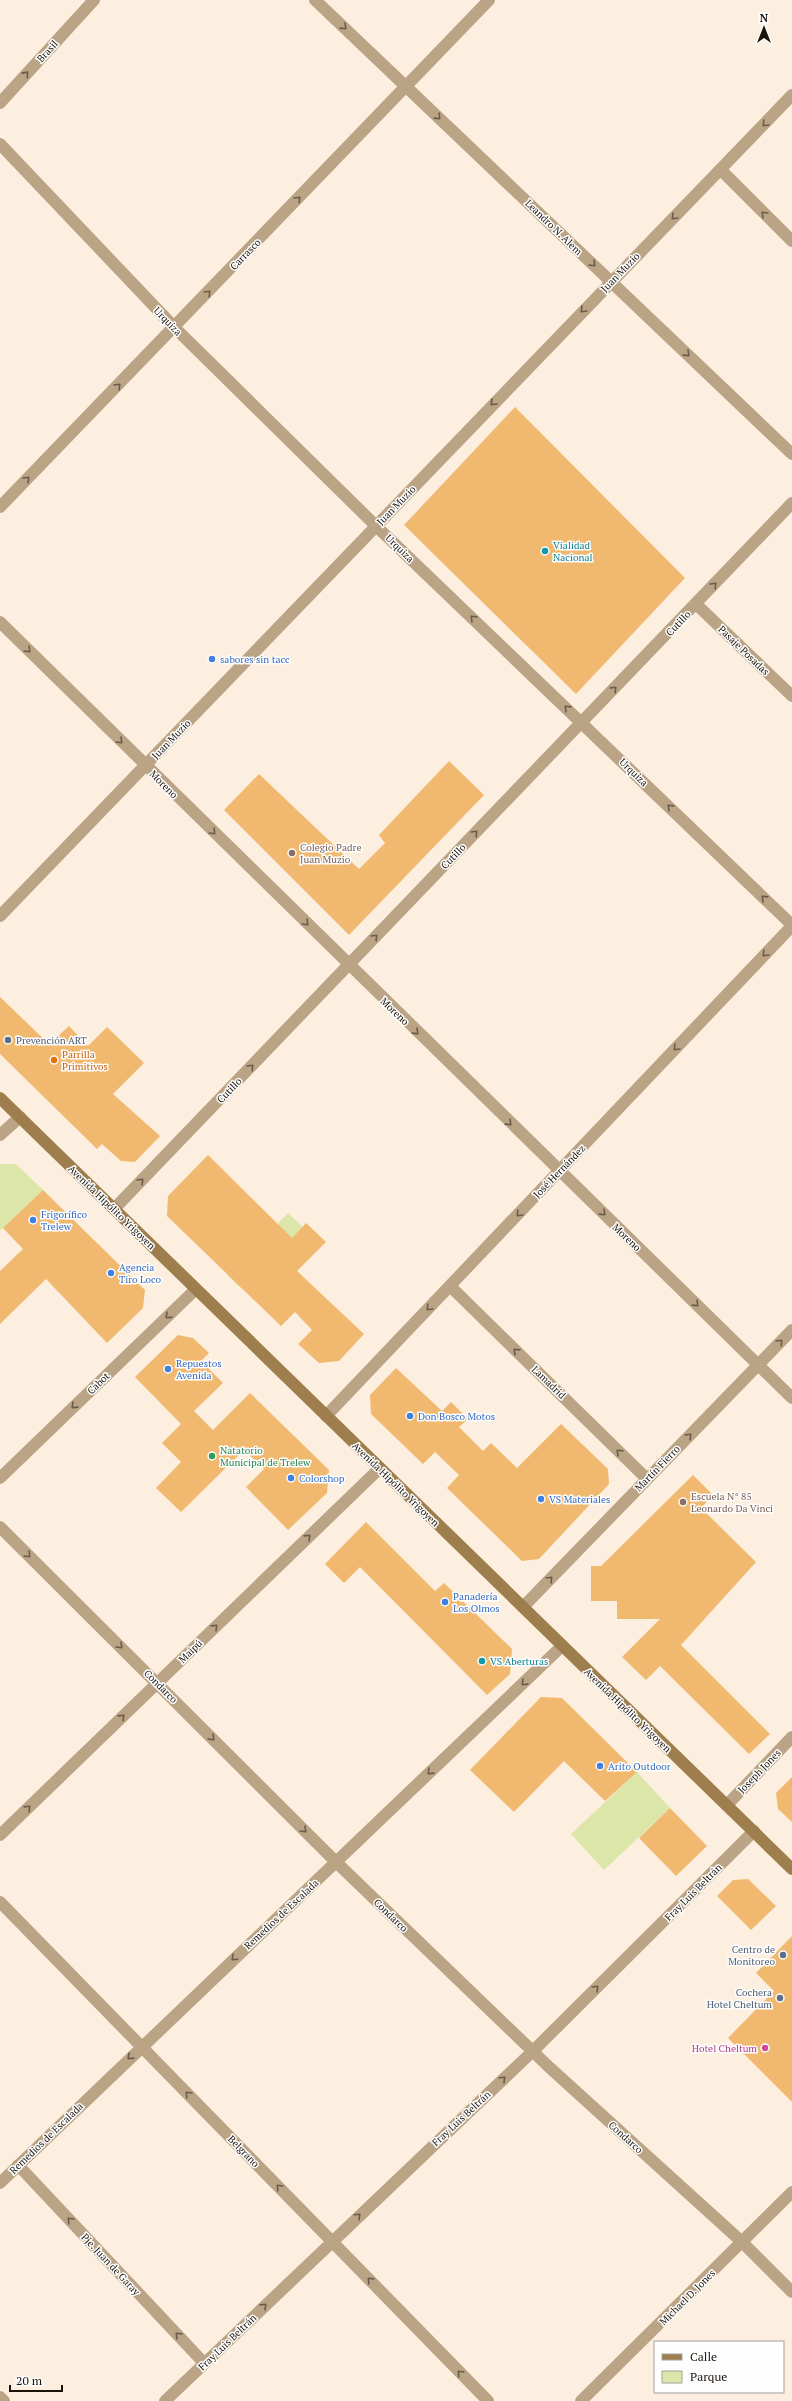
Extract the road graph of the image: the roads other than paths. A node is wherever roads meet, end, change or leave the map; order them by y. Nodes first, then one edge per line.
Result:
1 (94, 0) edge
2 (315, 0) edge
3 (489, 0) edge
4 (406, 86) junction
5 (792, 95) edge
6 (0, 103) edge
7 (0, 144) edge
8 (720, 170) junction
9 (792, 241) edge
10 (611, 281) junction
11 (175, 328) junction
12 (792, 454) edge
13 (792, 503) edge
14 (0, 507) edge
15 (376, 526) junction
16 (696, 604) junction
17 (0, 622) edge
18 (792, 696) edge
19 (582, 722) junction
20 (145, 765) junction
21 (0, 916) edge
22 (792, 925) edge
23 (348, 965) junction
24 (0, 1098) edge
25 (20, 1117) junction
26 (0, 1135) edge
27 (559, 1171) junction
28 (114, 1210) junction
29 (450, 1286) junction
30 (196, 1289) junction
31 (792, 1330) edge
32 (759, 1364) junction
33 (792, 1398) edge
34 (326, 1416) junction
35 (380, 1468) junction
36 (0, 1478) edge
37 (647, 1479) junction
38 (0, 1527) edge
39 (523, 1607) junction
40 (562, 1646) junction
41 (157, 1683) junction
42 (792, 1737) edge
43 (727, 1805) junction
44 (754, 1831) junction
45 (0, 1835) edge
46 (336, 1862) junction
47 (792, 1869) edge
48 (0, 1902) edge
49 (141, 2046) junction
50 (533, 2051) junction
51 (18, 2165) junction
52 (0, 2183) edge
53 (792, 2192) edge
54 (332, 2241) junction
55 (742, 2242) junction
56 (792, 2292) edge
57 (204, 2363) junction
58 (0, 2397) edge
59 (4, 2401) edge
60 (165, 2401) edge
61 (488, 2401) edge
62 (581, 2401) edge

6 -> 1 street, Brasil
2 -> 4 street, Leandro N. Alem
3 - 4 street, Carrasco
4 -> 10 street, Leandro N. Alem
11 -> 4 street, Carrasco
5 -> 8 street, Juan Muzio
7 - 11 street, Urquiza
9 -> 8 street
8 -> 10 street, Juan Muzio
10 -> 12 street, Leandro N. Alem
10 -> 15 street, Juan Muzio
14 -> 11 street, Carrasco
11 - 15 street, Urquiza
16 -> 13 street, Cutillo
19 -> 15 street, Urquiza
15 - 20 street, Juan Muzio
16 - 18 street, Pasaje Posadas
19 -> 16 street, Cutillo
17 -> 20 street, Moreno
22 -> 19 street, Urquiza
23 -> 19 street, Cutillo
20 - 21 street, Juan Muzio
20 -> 23 street, Moreno
22 -> 27 street, José Hernández
23 -> 27 street, Moreno
28 -> 23 street, Cutillo
24 - 25 main road, Avenida Hipólito Yrigoyen
25 - 26 street
25 - 28 main road, Avenida Hipólito Yrigoyen
27 -> 29 street, José Hernández
27 -> 32 street, Moreno
28 - 30 main road, Avenida Hipólito Yrigoyen
29 -> 34 street, José Hernández
37 -> 29 street, Lamadrid
30 - 34 main road, Avenida Hipólito Yrigoyen
30 -> 36 street, Cabot
32 -> 31 street, Martín Fierro
32 - 33 street, Moreno
37 -> 32 street, Martín Fierro
34 - 35 main road, Avenida Hipólito Yrigoyen
35 - 39 main road, Avenida Hipólito Yrigoyen
41 -> 35 street, Maipú
39 -> 37 street, Martín Fierro
38 -> 41 street, Condarco
39 - 40 main road, Avenida Hipólito Yrigoyen
40 - 43 main road, Avenida Hipólito Yrigoyen
40 -> 46 street, Remedios de Escalada
45 -> 41 street, Maipú
41 -> 46 street, Condarco
42 - 43 street, Joseph Jones
43 - 44 main road, Avenida Hipólito Yrigoyen
44 - 47 main road, Avenida Hipólito Yrigoyen
50 -> 44 street, Fray Luis Beltrán
46 -> 49 street, Remedios de Escalada
46 - 50 street, Condarco
48 - 49 street, Belgrano
49 -> 51 street, Remedios de Escalada
54 -> 49 street, Belgrano
54 -> 50 street, Fray Luis Beltrán
50 - 55 street, Condarco
51 - 52 street, Remedios de Escalada
57 -> 51 street, Pje. Juan de Garay
53 - 55 street, Michael D. Jones
57 -> 54 street, Fray Luis Beltrán
61 -> 54 street, Belgrano
55 - 56 street, Condarco
55 - 62 street, Michael D. Jones
57 - 60 street, Fray Luis Beltrán
58 - 59 street

